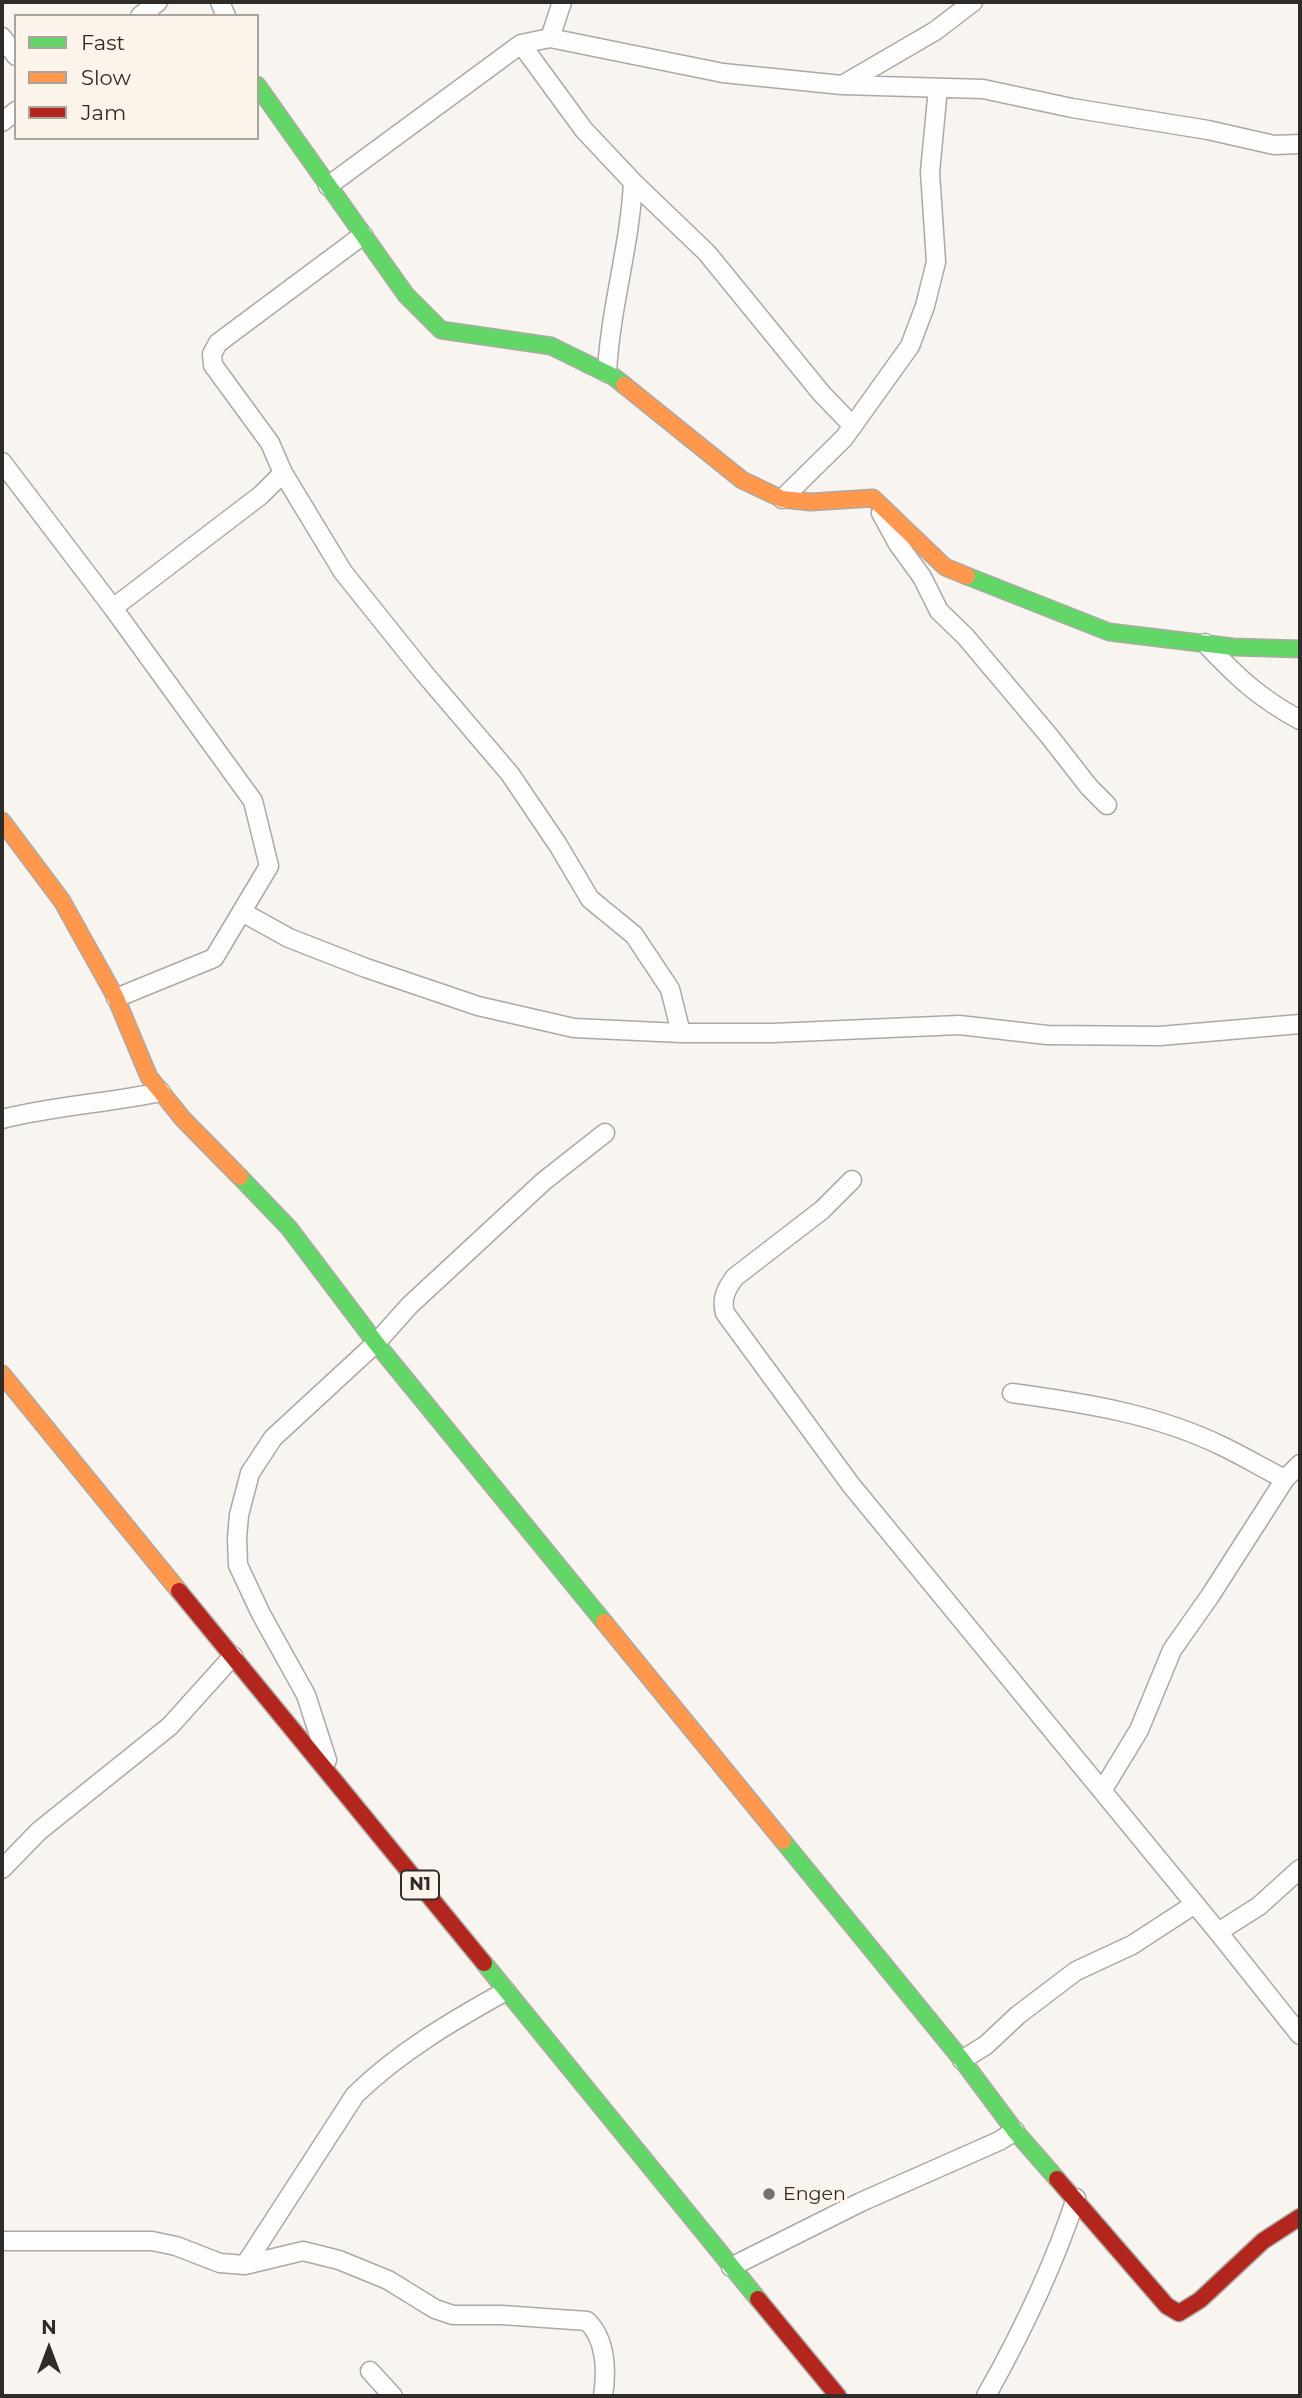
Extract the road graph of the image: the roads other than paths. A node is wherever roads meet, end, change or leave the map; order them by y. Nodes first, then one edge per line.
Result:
1 (159, 2) edge
2 (562, 2) edge
3 (973, 2) edge
4 (143, 14) edge
5 (2, 37) edge
6 (550, 38) junction
7 (521, 44) junction
8 (14, 53) edge
9 (842, 85) junction
10 (259, 88) edge
11 (938, 88) junction
12 (1300, 144) edge
13 (633, 182) junction
14 (328, 187) junction
15 (363, 234) junction
16 (607, 373) junction
17 (853, 426) junction
18 (2, 462) edge
19 (283, 473) junction
20 (873, 498) junction
21 (782, 499) junction
22 (113, 608) junction
23 (1205, 643) junction
24 (1300, 649) edge
25 (1300, 720) edge
26 (1107, 805) dead end
27 (2, 821) edge
28 (242, 912) junction
29 (116, 998) junction
30 (1300, 1024) edge
31 (681, 1033) junction
32 (161, 1092) junction
33 (2, 1119) edge
34 (605, 1133) dead end
35 (852, 1180) dead end
36 (376, 1343) junction
37 (2, 1374) edge
38 (1012, 1393) dead end
39 (1300, 1464) edge
40 (1285, 1479) junction
41 (233, 1656) junction
42 (334, 1780) junction
43 (1102, 1791) junction
44 (4, 1865) edge
45 (1300, 1869) edge
46 (1195, 1904) junction
47 (1219, 1932) junction
48 (506, 1991) junction
49 (1300, 2035) edge
50 (961, 2060) junction
51 (1015, 2131) junction
52 (1076, 2198) junction
53 (1300, 2217) edge
54 (2, 2241) edge
55 (245, 2265) junction
56 (731, 2267) junction
57 (370, 2371) dead end
58 (393, 2396) edge
59 (603, 2396) edge
60 (838, 2396) edge
61 (986, 2396) edge

1 - 4 street
2 - 6 street
3 - 9 street
5 - 8 street
6 - 7 street
6 - 9 street
7 - 13 street
7 - 14 street
9 - 11 street
10 - 14 main road
11 - 12 street
11 - 17 street
13 - 16 street
13 - 17 street
14 - 15 main road
15 - 16 main road
15 - 19 street
16 - 21 main road
17 - 21 street
18 - 22 street
19 - 22 street
19 - 31 street
20 - 21 main road
20 - 23 main road
20 - 26 street
22 - 28 street
23 - 24 main road
23 - 25 street
27 - 29 main road
28 - 29 street
28 - 31 street
29 - 32 main road
30 - 31 street
32 - 33 street
32 - 36 main road
34 - 36 street
35 - 43 street
36 - 42 street
36 - 50 main road
37 - 41 main road, N1
38 - 40 street
39 - 40 street
40 - 43 street
41 - 42 main road, N1
41 - 44 street
42 - 48 main road, N1
43 - 46 street
45 - 47 street
46 - 47 street
46 - 50 street
47 - 49 street
48 - 55 street
48 - 56 main road, N1
50 - 51 main road
51 - 52 main road
51 - 56 street
52 - 53 main road
52 - 61 street
54 - 55 street
55 - 59 street
56 - 60 main road, N1
57 - 58 street

